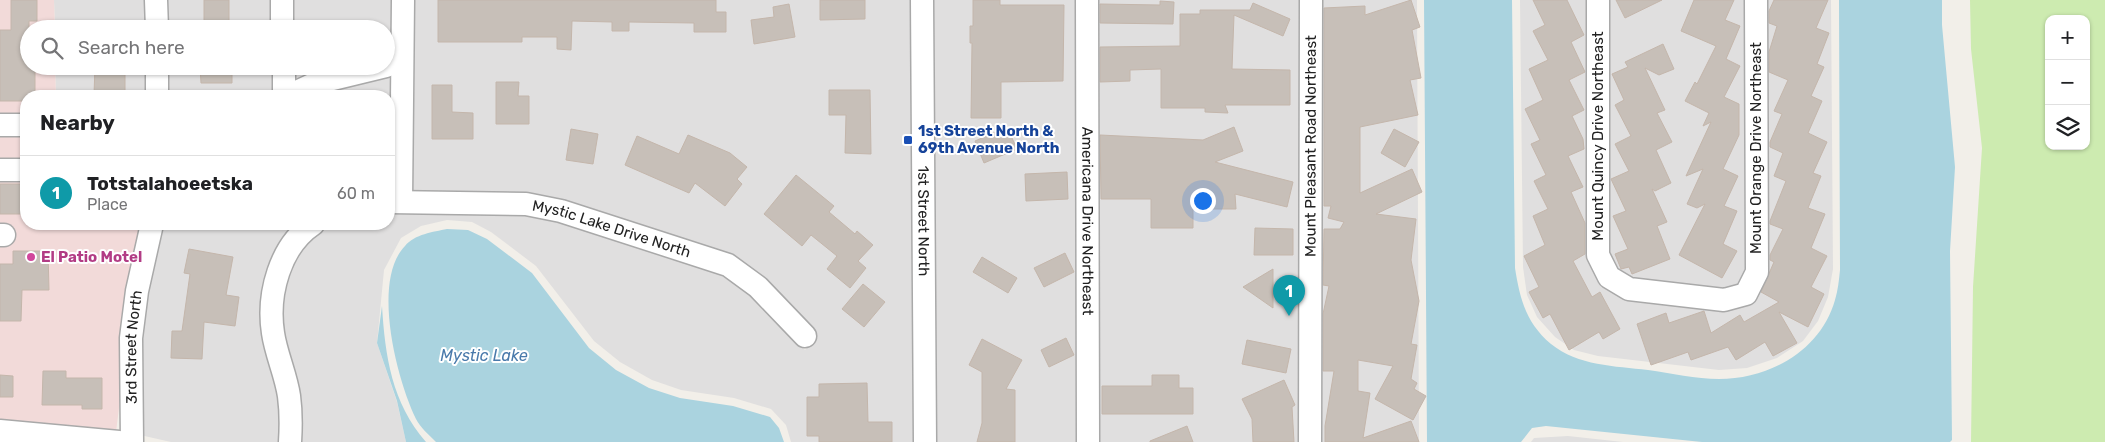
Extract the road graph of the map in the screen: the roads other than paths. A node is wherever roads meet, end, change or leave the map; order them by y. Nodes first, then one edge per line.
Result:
1 (156, 0) edge
2 (282, 0) edge
3 (403, 0) edge
4 (922, 0) edge
5 (1086, 0) edge
6 (1311, 0) edge
7 (1598, 0) edge
8 (1756, 0) edge
9 (156, 20) edge
10 (282, 20) edge
11 (395, 47) edge
12 (157, 75) edge
13 (284, 75) edge
14 (350, 75) edge
15 (392, 75) edge
16 (157, 90) edge
17 (284, 90) edge
18 (301, 90) edge
19 (393, 90) edge
20 (0, 125) edge
21 (20, 125) edge
22 (0, 170) edge
23 (20, 170) edge
24 (395, 202) edge
25 (151, 230) edge
26 (304, 230) edge
27 (1746, 294) joint
28 (805, 336) dead end
29 (0, 431) edge
30 (119, 442) edge
31 (132, 442) edge
32 (290, 442) edge
33 (925, 442) edge
34 (1088, 442) edge
35 (1310, 442) edge

1 - 9 street
2 - 10 street
3 - 11 street
4 - 33 street, 1st Street North
5 - 34 street, Americana Drive Northeast
6 - 35 street, Mount Pleasant Road Northeast
7 - 27 street, Mount Quincy Drive Northeast
8 - 27 street, Mount Orange Drive Northeast
12 - 16 street
13 - 17 street
14 - 18 street
15 - 19 street
20 - 21 street
22 - 23 street
24 - 28 street, Mystic Lake Drive North
25 - 31 street, 3rd Street North
26 - 32 street
29 - 30 street

